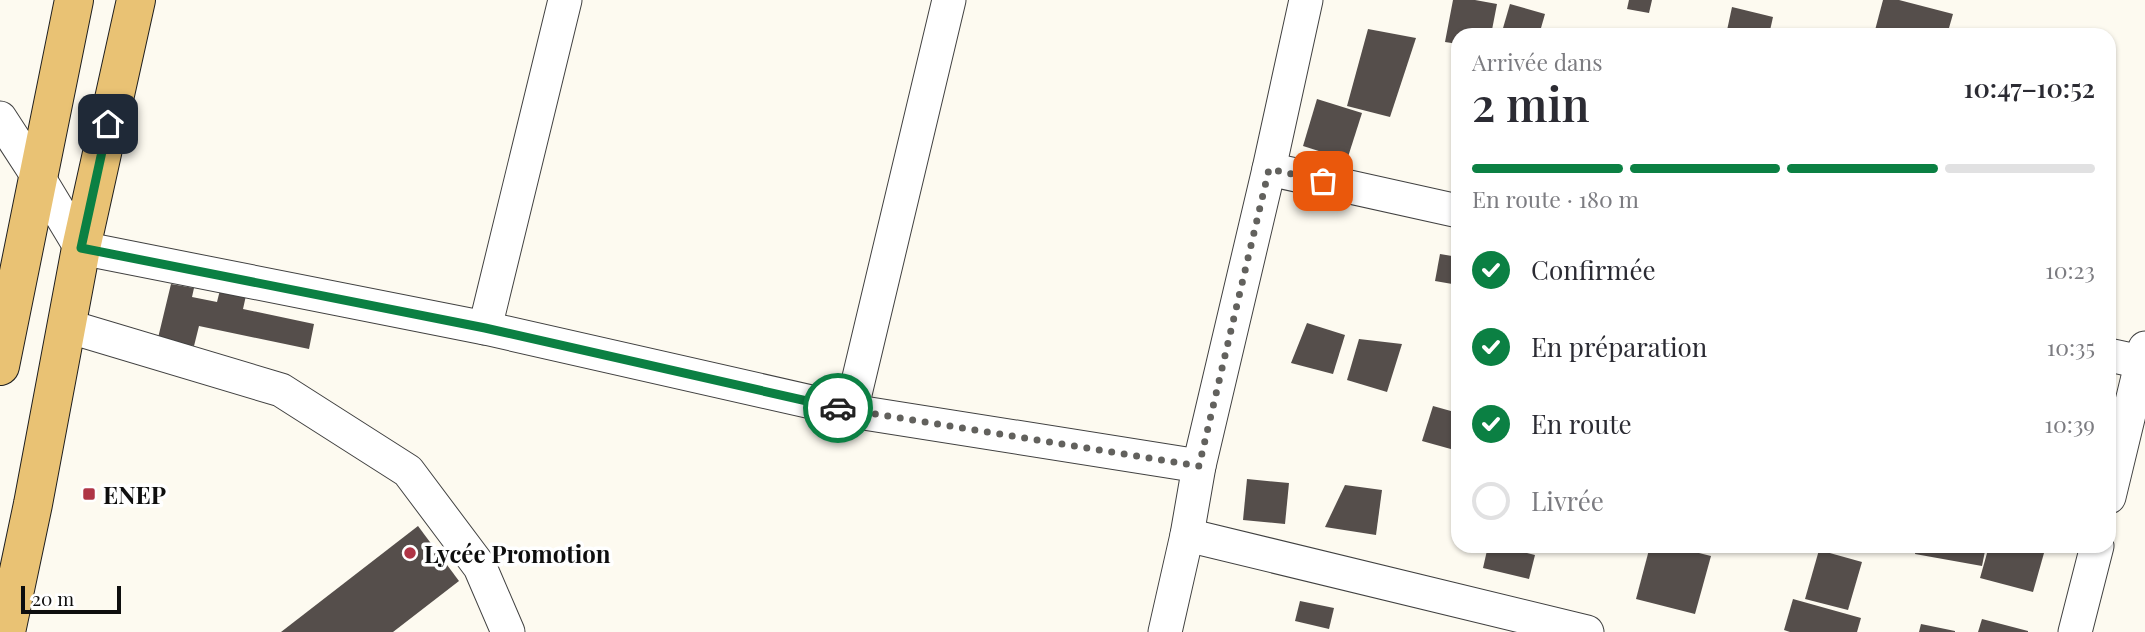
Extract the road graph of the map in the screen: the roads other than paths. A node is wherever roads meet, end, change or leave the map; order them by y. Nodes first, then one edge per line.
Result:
1 (74, 0) edge
2 (136, 0) edge
3 (565, 0) edge
4 (949, 0) edge
5 (1306, 0) edge
6 (0, 118) edge
7 (1269, 169) junction
8 (37, 174) junction
9 (1451, 209) edge
10 (81, 248) junction
11 (67, 326) junction
12 (485, 328) junction
13 (2116, 356) edge
14 (2144, 358) edge
15 (0, 366) edge
16 (851, 411) junction
17 (1199, 466) junction
18 (2116, 469) edge
19 (1187, 536) junction
20 (2095, 553) edge
21 (6, 632) edge
22 (508, 632) edge
23 (1165, 632) edge
24 (1587, 632) edge
25 (2075, 632) edge

1 - 8 main road
2 - 10 main road
3 - 12 street
4 - 16 street
5 - 7 street
6 - 8 street
7 - 9 street
7 - 17 street
8 - 10 street
8 - 15 main road
10 - 11 main road
10 - 12 street
11 - 21 main road
11 - 22 street
12 - 16 street
13 - 14 street
14 - 18 street
16 - 17 street
17 - 19 street
19 - 23 street
19 - 24 street
20 - 25 street

